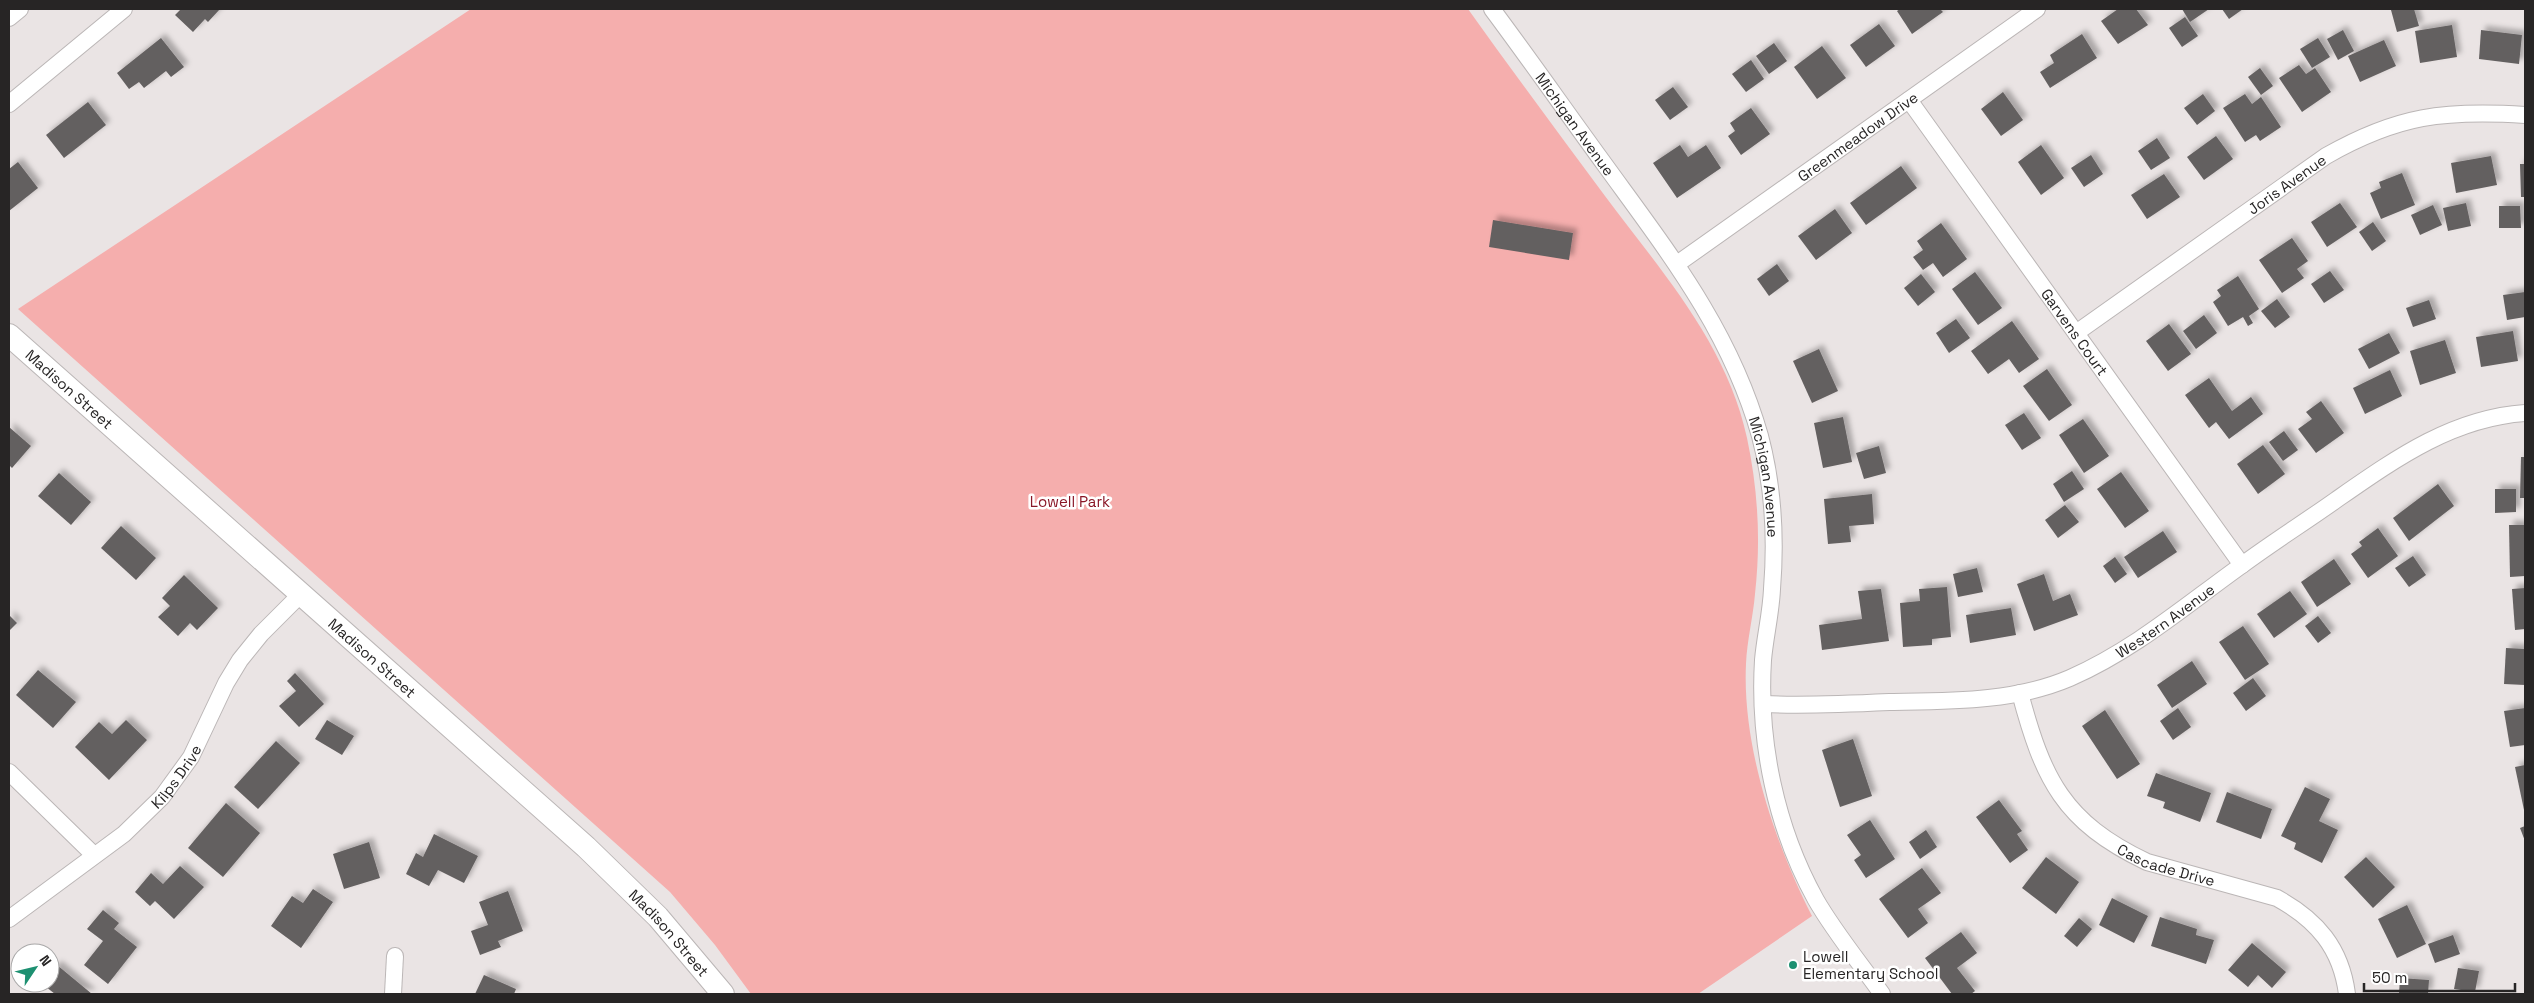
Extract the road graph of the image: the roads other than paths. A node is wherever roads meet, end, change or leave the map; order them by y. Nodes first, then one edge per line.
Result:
1 (20, 9) edge
2 (124, 9) edge
3 (1492, 9) edge
4 (2037, 9) edge
5 (9, 18) edge
6 (1909, 100) junction
7 (9, 104) edge
8 (2525, 115) edge
9 (1678, 264) junction
10 (2076, 333) junction
11 (9, 335) edge
12 (2525, 412) edge
13 (2242, 565) junction
14 (300, 594) junction
15 (2020, 693) junction
16 (1764, 704) junction
17 (9, 772) edge
18 (94, 855) junction
19 (9, 919) edge
20 (395, 956) dead end
21 (394, 994) edge
22 (723, 994) edge
23 (1882, 994) edge
24 (2347, 994) edge

1 - 5 street
2 - 7 street
3 - 9 street, Michigan Avenue
4 - 6 street, Greenmeadow Drive
6 - 9 street, Greenmeadow Drive
6 - 10 street, Garvens Court
8 - 10 street, Joris Avenue
9 - 16 street, Michigan Avenue
10 - 13 street, Garvens Court
11 - 14 street, Madison Street
12 - 13 street, Western Avenue
13 - 15 street, Western Avenue
14 - 18 street, Kilps Drive
14 - 22 street, Madison Street
15 - 16 street, Western Avenue
15 - 24 street, Cascade Drive
16 - 23 street, Michigan Avenue
17 - 18 street
18 - 19 street, Kilps Drive
20 - 21 street

